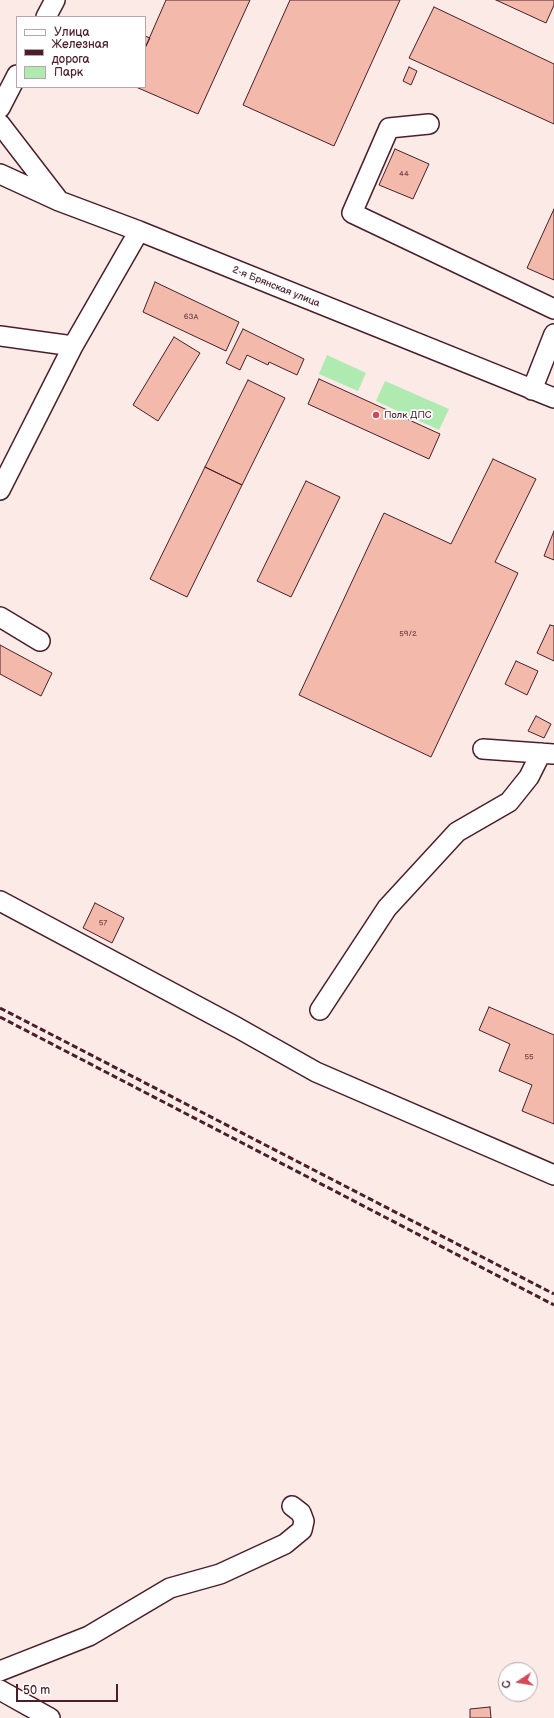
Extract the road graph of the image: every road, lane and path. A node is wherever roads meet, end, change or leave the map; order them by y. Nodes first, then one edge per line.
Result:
1 (55, 0) edge
2 (47, 16) edge
3 (16, 77) edge
4 (0, 108) edge
5 (0, 124) edge
6 (429, 124) dead end
7 (0, 174) edge
8 (59, 200) junction
9 (139, 231) junction
10 (554, 309) edge
11 (554, 334) edge
12 (0, 336) edge
13 (72, 346) junction
14 (532, 390) junction
15 (554, 398) edge
16 (0, 490) edge
17 (0, 617) edge
18 (40, 641) dead end
19 (484, 749) dead end
20 (547, 754) edge
21 (0, 901) edge
22 (320, 1010) dead end
23 (554, 1175) edge
24 (292, 1506) dead end
25 (0, 1671) edge
26 (0, 1690) edge
27 (50, 1718) edge

1 - 2 street
3 - 4 street
5 - 8 street
6 - 10 street
7 - 8 street, 2-я Брянская улица
8 - 9 street, 2-я Брянская улица
9 - 13 street
9 - 14 street, 2-я Брянская улица
11 - 14 street
12 - 13 street
13 - 16 street
14 - 15 street, 2-я Брянская улица
17 - 18 street
19 - 20 street
20 - 22 street
21 - 23 street
24 - 25 street
26 - 27 street

